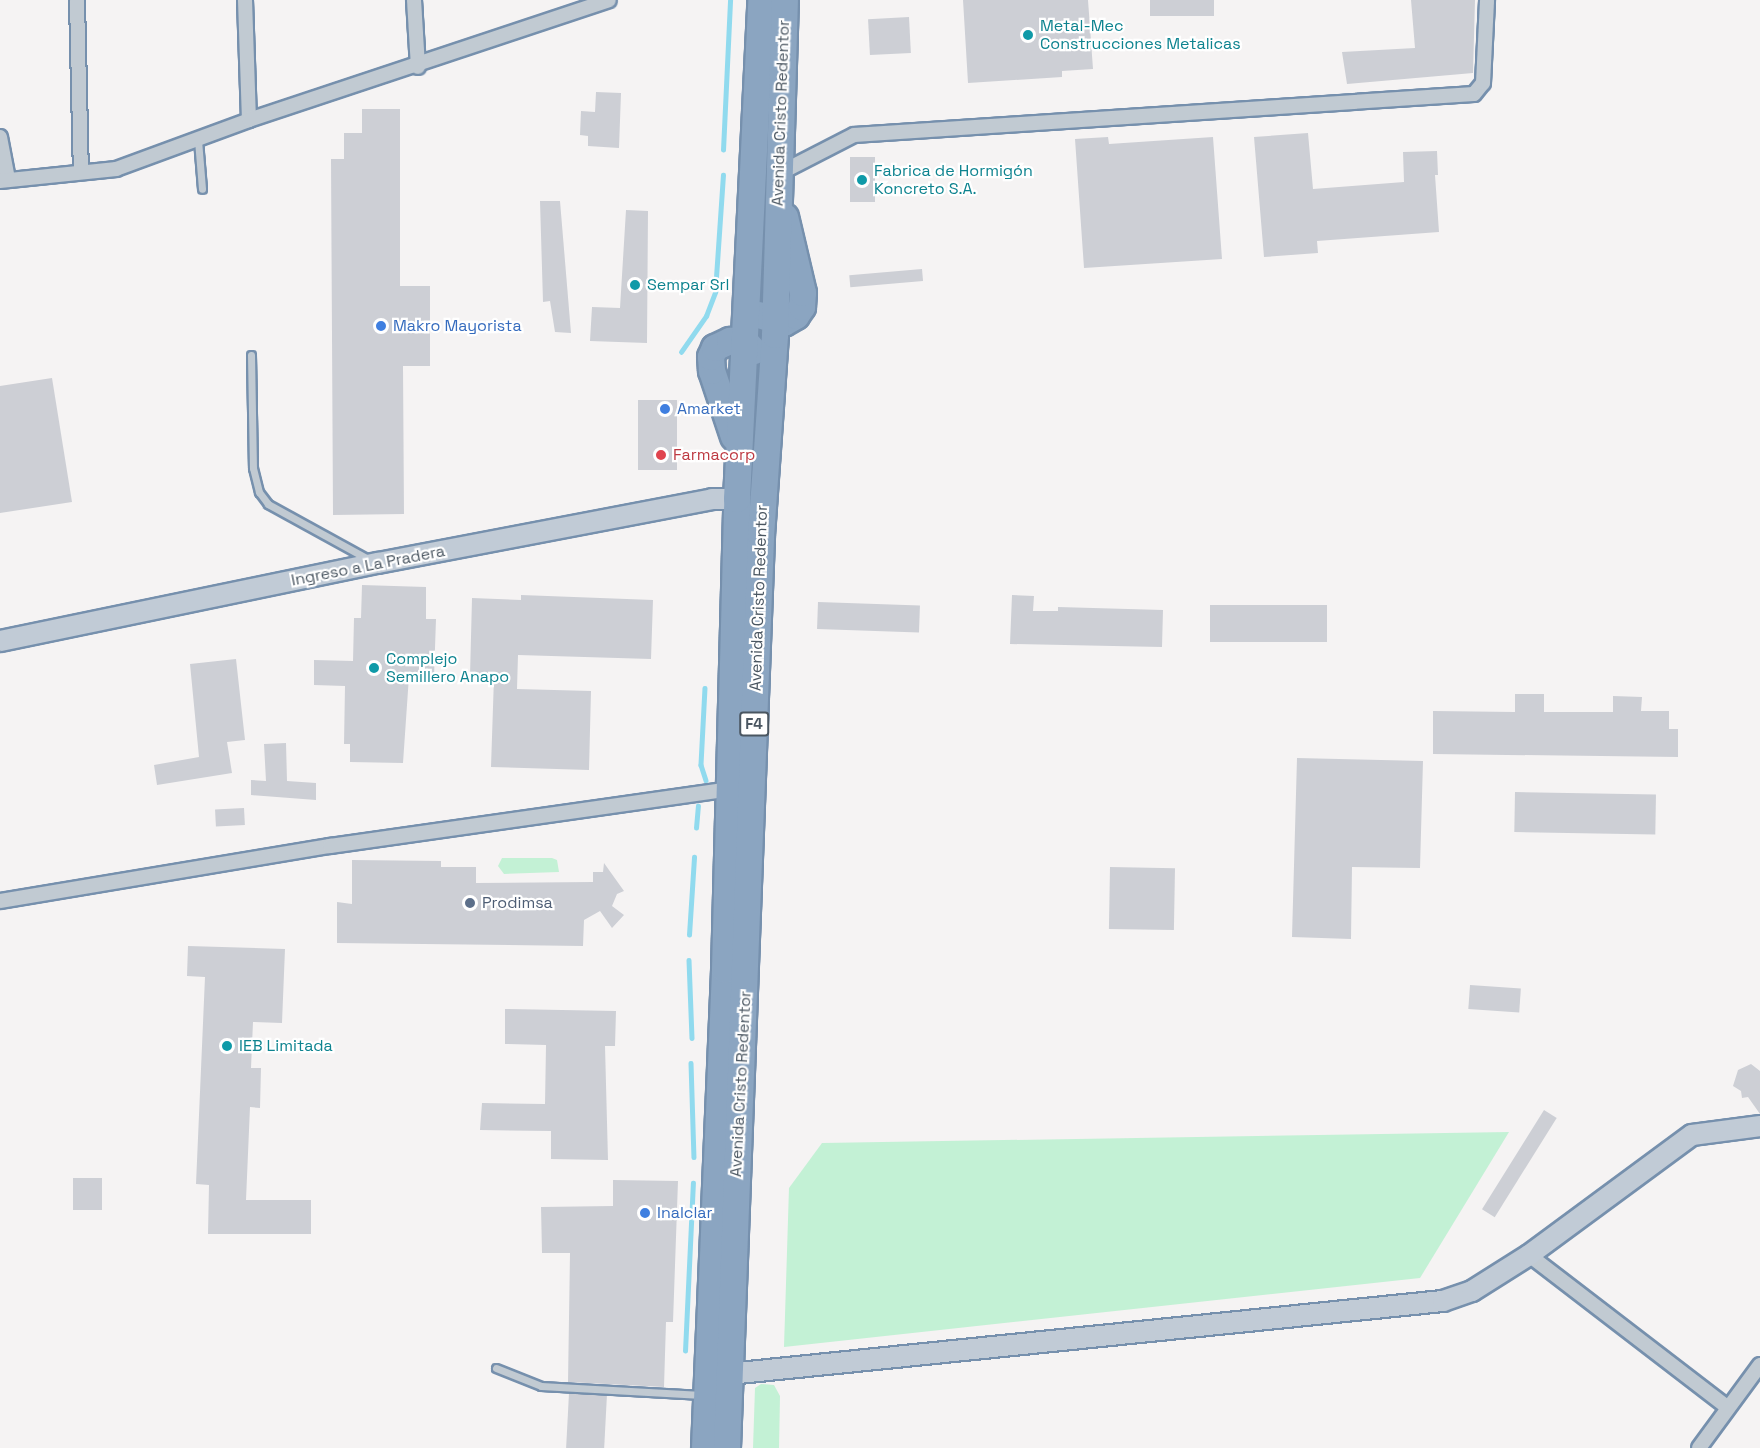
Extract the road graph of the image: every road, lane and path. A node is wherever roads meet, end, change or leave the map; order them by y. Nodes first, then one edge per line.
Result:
1 (77, 0) edge
2 (245, 0) edge
3 (414, 0) edge
4 (609, 0) edge
5 (761, 0) edge
6 (786, 0) edge
7 (1487, 0) edge
8 (584, 4) edge
9 (418, 67) junction
10 (249, 120) junction
11 (0, 137) edge
12 (198, 140) junction
13 (753, 163) junction
14 (81, 170) junction
15 (4, 180) edge
16 (778, 184) junction
17 (202, 189) dead end
18 (773, 321) junction
19 (744, 340) junction
20 (250, 355) dead end
21 (737, 499) junction
22 (761, 536) junction
23 (378, 563) junction
24 (0, 641) edge
25 (731, 789) junction
26 (0, 901) edge
27 (1760, 1126) edge
28 (1529, 1255) junction
29 (1760, 1365) edge
30 (496, 1368) dead end
31 (729, 1374) junction
32 (707, 1395) junction
33 (1727, 1407) junction
34 (705, 1448) edge
35 (727, 1448) edge
36 (1699, 1448) edge

1 - 14 street
2 - 10 street
3 - 9 street
4 - 8 street
5 - 13 highway, Avenida Cristo Redentor
6 - 16 highway, Avenida Cristo Redentor
7 - 16 street
8 - 9 street
9 - 10 street
10 - 12 street
11 - 15 street
12 - 14 street
12 - 17 lane
13 - 18 highway
13 - 19 highway, Avenida Cristo Redentor
14 - 15 street
16 - 18 highway, Avenida Cristo Redentor
18 - 22 highway, Avenida Cristo Redentor / F4
19 - 21 highway, Avenida Cristo Redentor / F4
19 - 22 highway
20 - 23 lane
21 - 23 street, Ingreso a La Pradera
21 - 25 highway, Avenida Cristo Redentor / F4
22 - 31 highway, Avenida Cristo Redentor / F4
23 - 24 street, Ingreso a La Pradera
25 - 26 street
25 - 32 highway, Avenida Cristo Redentor / F4
27 - 28 street
28 - 31 street
28 - 33 street
29 - 33 street
30 - 32 lane
31 - 35 highway, Avenida Cristo Redentor / F4
32 - 34 highway, Avenida Cristo Redentor / F4
33 - 36 street

